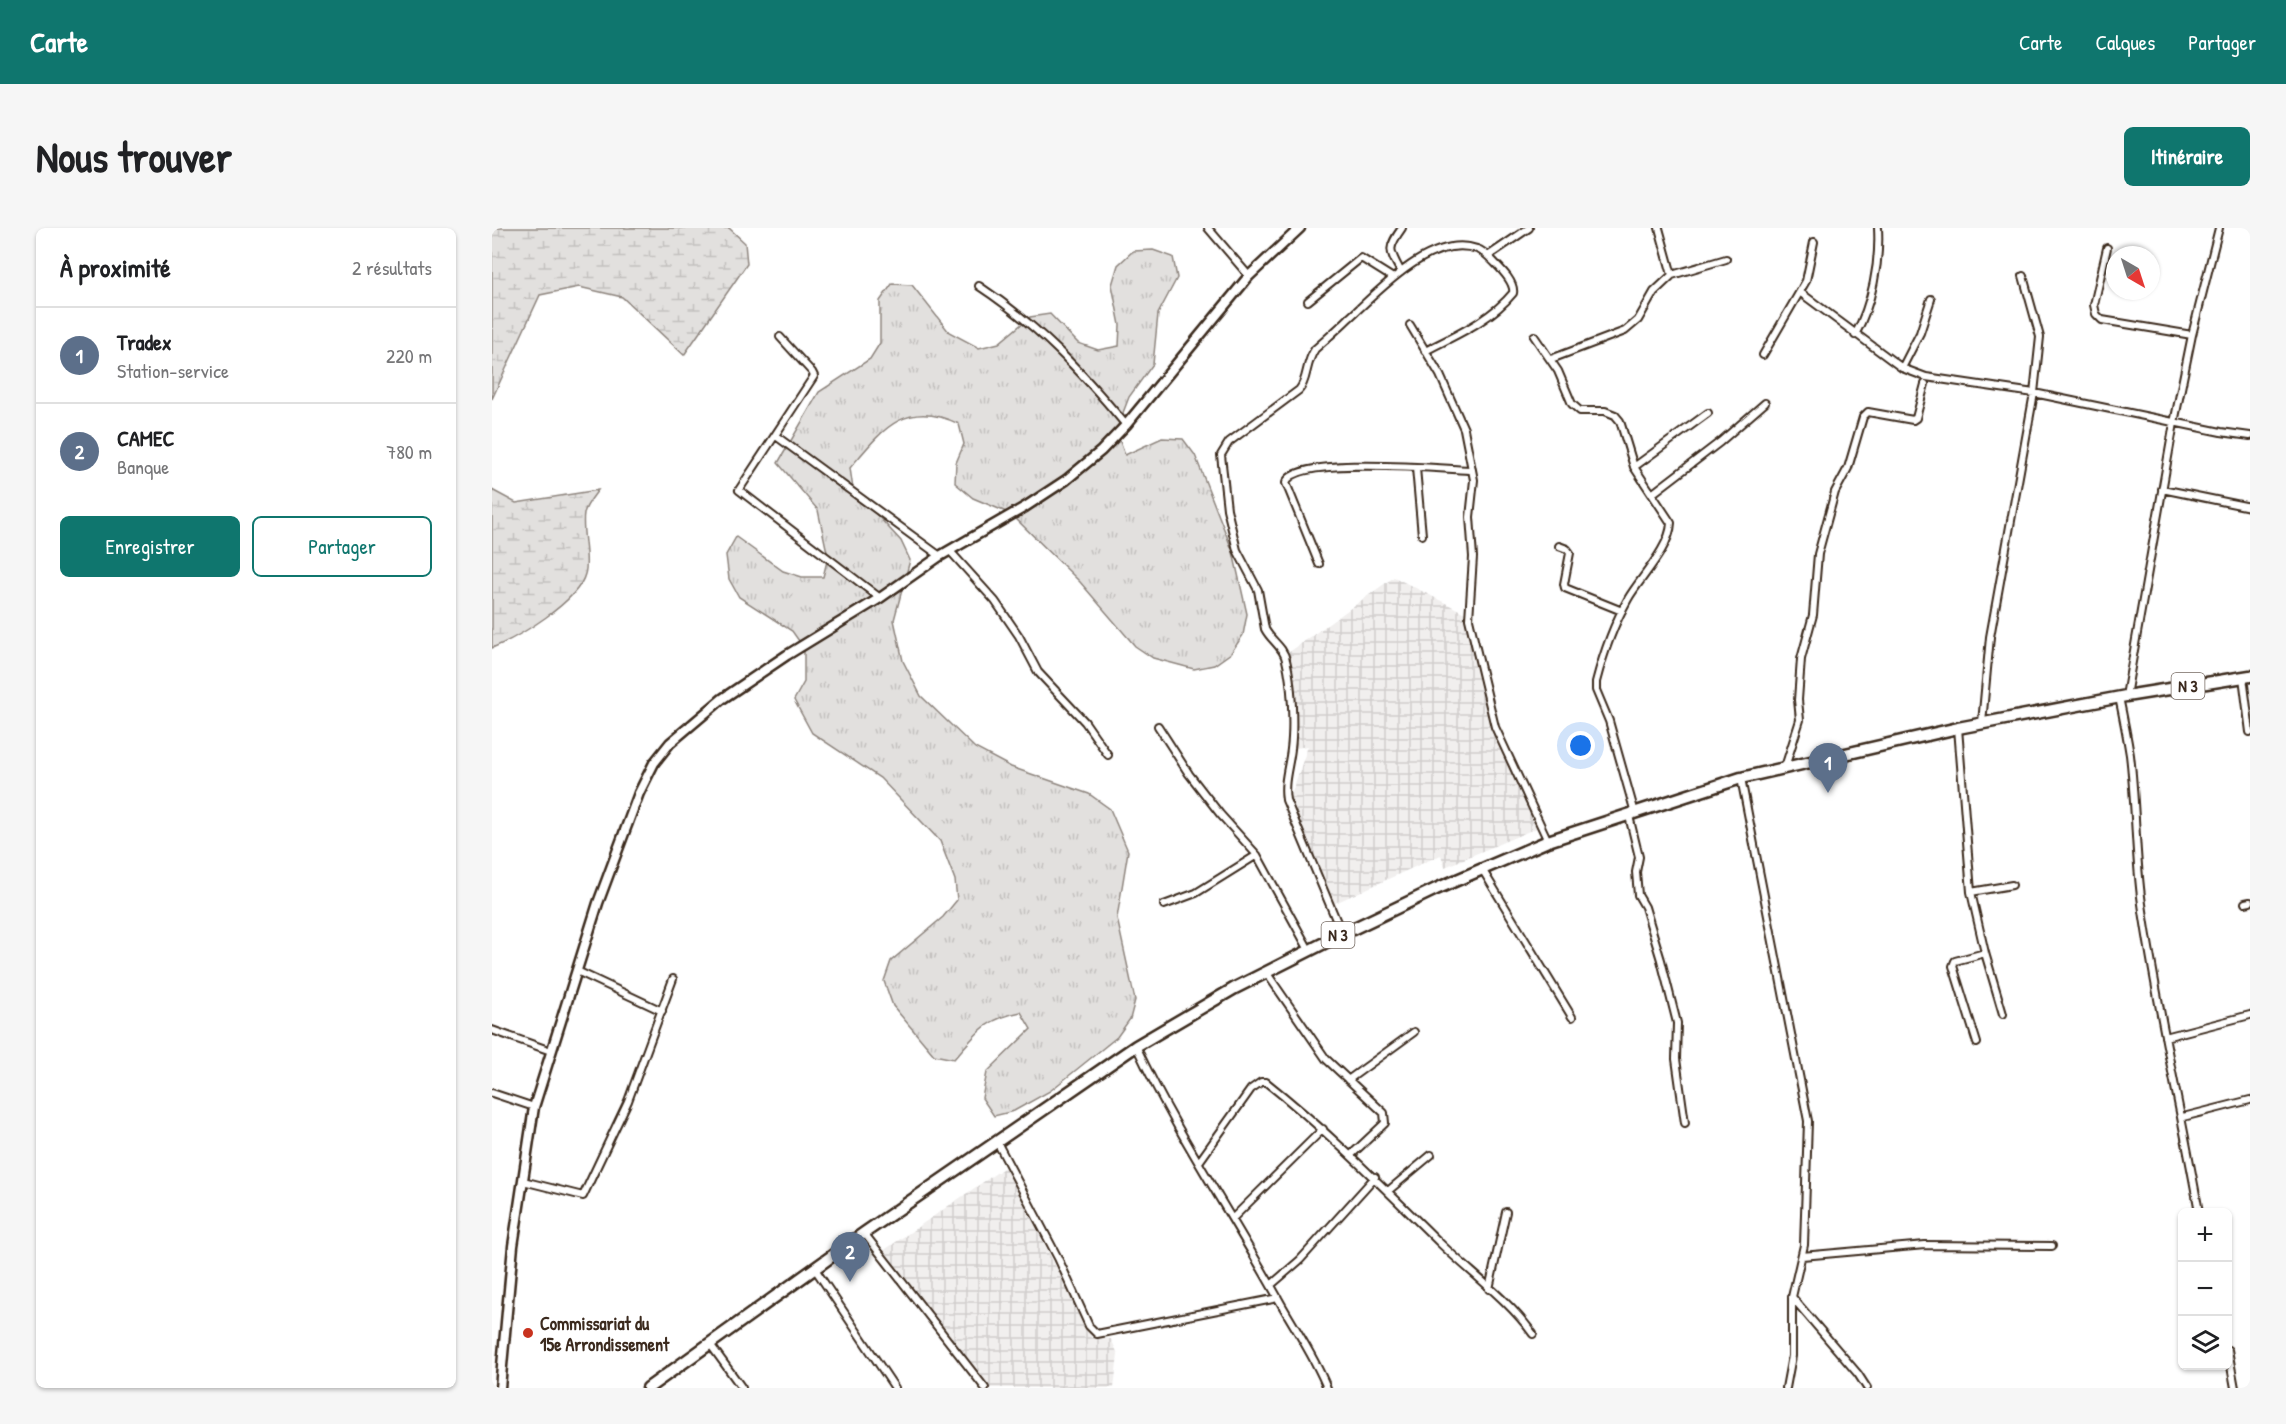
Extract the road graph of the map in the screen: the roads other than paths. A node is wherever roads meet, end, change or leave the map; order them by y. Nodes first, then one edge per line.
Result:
1 (1208, 228) edge
2 (1402, 228) edge
3 (1529, 228) edge
4 (1659, 228) edge
5 (1878, 228) edge
6 (2219, 228) edge
7 (1295, 229) edge
8 (1814, 242) dead end
9 (2106, 252) edge
10 (1488, 256) junction
11 (1726, 259) dead end
12 (1401, 272) junction
13 (1672, 275) junction
14 (1249, 276) junction
15 (2023, 276) dead end
16 (1393, 278) junction
17 (980, 286) dead end
18 (1800, 293) junction
19 (1931, 299) dead end
20 (1308, 301) dead end
21 (1410, 325) dead end
22 (1855, 335) junction
23 (2192, 335) junction
24 (1534, 336) dead end
25 (780, 337) dead end
26 (1425, 351) junction
27 (1763, 355) dead end
28 (1551, 359) junction
29 (1902, 368) junction
30 (1925, 384) dead end
31 (2034, 393) junction
32 (1765, 403) dead end
33 (1708, 413) dead end
34 (2174, 423) junction
35 (1126, 424) junction
36 (776, 436) junction
37 (2250, 436) edge
38 (1634, 466) junction
39 (1416, 468) junction
40 (1472, 470) junction
41 (2162, 489) junction
42 (1652, 494) junction
43 (2250, 507) edge
44 (1422, 535) dead end
45 (1558, 546) dead end
46 (950, 551) junction
47 (940, 556) junction
48 (1319, 564) dead end
49 (880, 598) junction
50 (1622, 611) junction
51 (2247, 676) edge
52 (2123, 696) junction
53 (1982, 723) junction
54 (1158, 726) dead end
55 (1958, 728) junction
56 (2250, 732) edge
57 (1108, 755) dead end
58 (1785, 768) junction
59 (1741, 778) junction
60 (1632, 814) junction
61 (1548, 841) junction
62 (1257, 855) junction
63 (1482, 869) junction
64 (2012, 885) dead end
65 (1971, 892) junction
66 (1164, 905) dead end
67 (1342, 934) junction
68 (1309, 950) junction
69 (1985, 953) junction
70 (576, 971) junction
71 (1266, 972) junction
72 (673, 979) dead end
73 (662, 1011) junction
74 (2003, 1014) dead end
75 (2250, 1015) edge
76 (1572, 1017) dead end
77 (492, 1030) edge
78 (1414, 1032) dead end
79 (2165, 1037) junction
80 (1977, 1043) dead end
81 (1136, 1046) junction
82 (551, 1051) junction
83 (1348, 1080) junction
84 (492, 1093) edge
85 (2250, 1100) edge
86 (534, 1107) junction
87 (2183, 1117) junction
88 (1685, 1123) dead end
89 (1323, 1129) junction
90 (996, 1141) junction
91 (1351, 1155) junction
92 (1431, 1155) dead end
93 (1199, 1162) junction
94 (1375, 1177) junction
95 (523, 1180) junction
96 (1388, 1191) junction
97 (2198, 1208) edge
98 (1506, 1212) dead end
99 (1233, 1218) junction
100 (864, 1233) junction
101 (2052, 1246) dead end
102 (1802, 1257) junction
103 (815, 1269) junction
104 (1271, 1285) junction
105 (1489, 1289) junction
106 (1792, 1297) junction
107 (1278, 1298) junction
108 (1533, 1334) dead end
109 (710, 1344) junction
110 (2232, 1370) edge
111 (500, 1388) edge
112 (648, 1388) edge
113 (742, 1388) edge
114 (895, 1388) edge
115 (985, 1388) edge
116 (1327, 1388) edge
117 (1786, 1388) edge
118 (1867, 1388) edge
119 (2235, 1388) edge

1 - 14 street
2 - 12 street
3 - 10 street
4 - 13 street
5 - 22 street
6 - 23 street
7 - 14 main road
8 - 18 street
9 - 23 street
10 - 12 street
10 - 26 street
11 - 13 street
12 - 16 street
13 - 28 street
14 - 35 main road
15 - 31 street
16 - 20 street
16 - 67 street
17 - 35 street
18 - 22 street
18 - 27 street
19 - 29 street
21 - 26 street
22 - 29 street
23 - 34 street
24 - 28 street
25 - 36 street
26 - 40 street
28 - 38 street
29 - 31 street
30 - 58 street
31 - 34 street
31 - 53 street
32 - 42 street
33 - 38 street
34 - 37 street
34 - 41 street
35 - 46 main road
36 - 47 street
36 - 49 street
38 - 42 street
39 - 40 street
39 - 44 street
39 - 48 street
40 - 61 street
41 - 43 street
41 - 52 street
42 - 50 street
45 - 50 street
46 - 47 main road
46 - 57 street
47 - 49 main road
49 - 70 main road
50 - 60 street
51 - 52 highway, N 3
51 - 56 street
52 - 53 highway, N 3
52 - 79 street
53 - 55 highway, N 3
54 - 62 street
55 - 58 highway, N 3
55 - 65 street
58 - 59 highway, N 3
59 - 60 highway, N 3
59 - 102 street
60 - 61 highway, N 3
60 - 88 street
61 - 63 highway, N 3
62 - 66 street
62 - 68 street
63 - 67 highway, N 3
63 - 76 street
64 - 65 street
65 - 69 street
67 - 68 highway, N 3
68 - 71 highway, N 3
69 - 74 street
69 - 80 street
70 - 73 street
70 - 82 main road
71 - 81 highway, N 3
71 - 83 street
72 - 73 street
73 - 95 street
75 - 79 street
77 - 82 street
78 - 83 street
79 - 87 street
81 - 90 highway, N 3
81 - 93 street
82 - 86 main road
83 - 91 street
84 - 86 street
85 - 87 street
86 - 95 main road
87 - 97 street
89 - 91 street
89 - 93 street
89 - 99 street
90 - 100 highway, N 3
90 - 107 street
91 - 94 street
92 - 96 street
93 - 99 street
94 - 96 street
94 - 104 street
95 - 111 main road
96 - 105 street
98 - 105 street
99 - 104 street
100 - 103 highway, N 3
100 - 115 street
101 - 102 street
102 - 106 street
103 - 109 highway, N 3
103 - 114 street
104 - 107 street
105 - 108 street
106 - 117 street
106 - 118 street
107 - 116 street
109 - 112 highway, N 3
109 - 113 street
110 - 119 street

